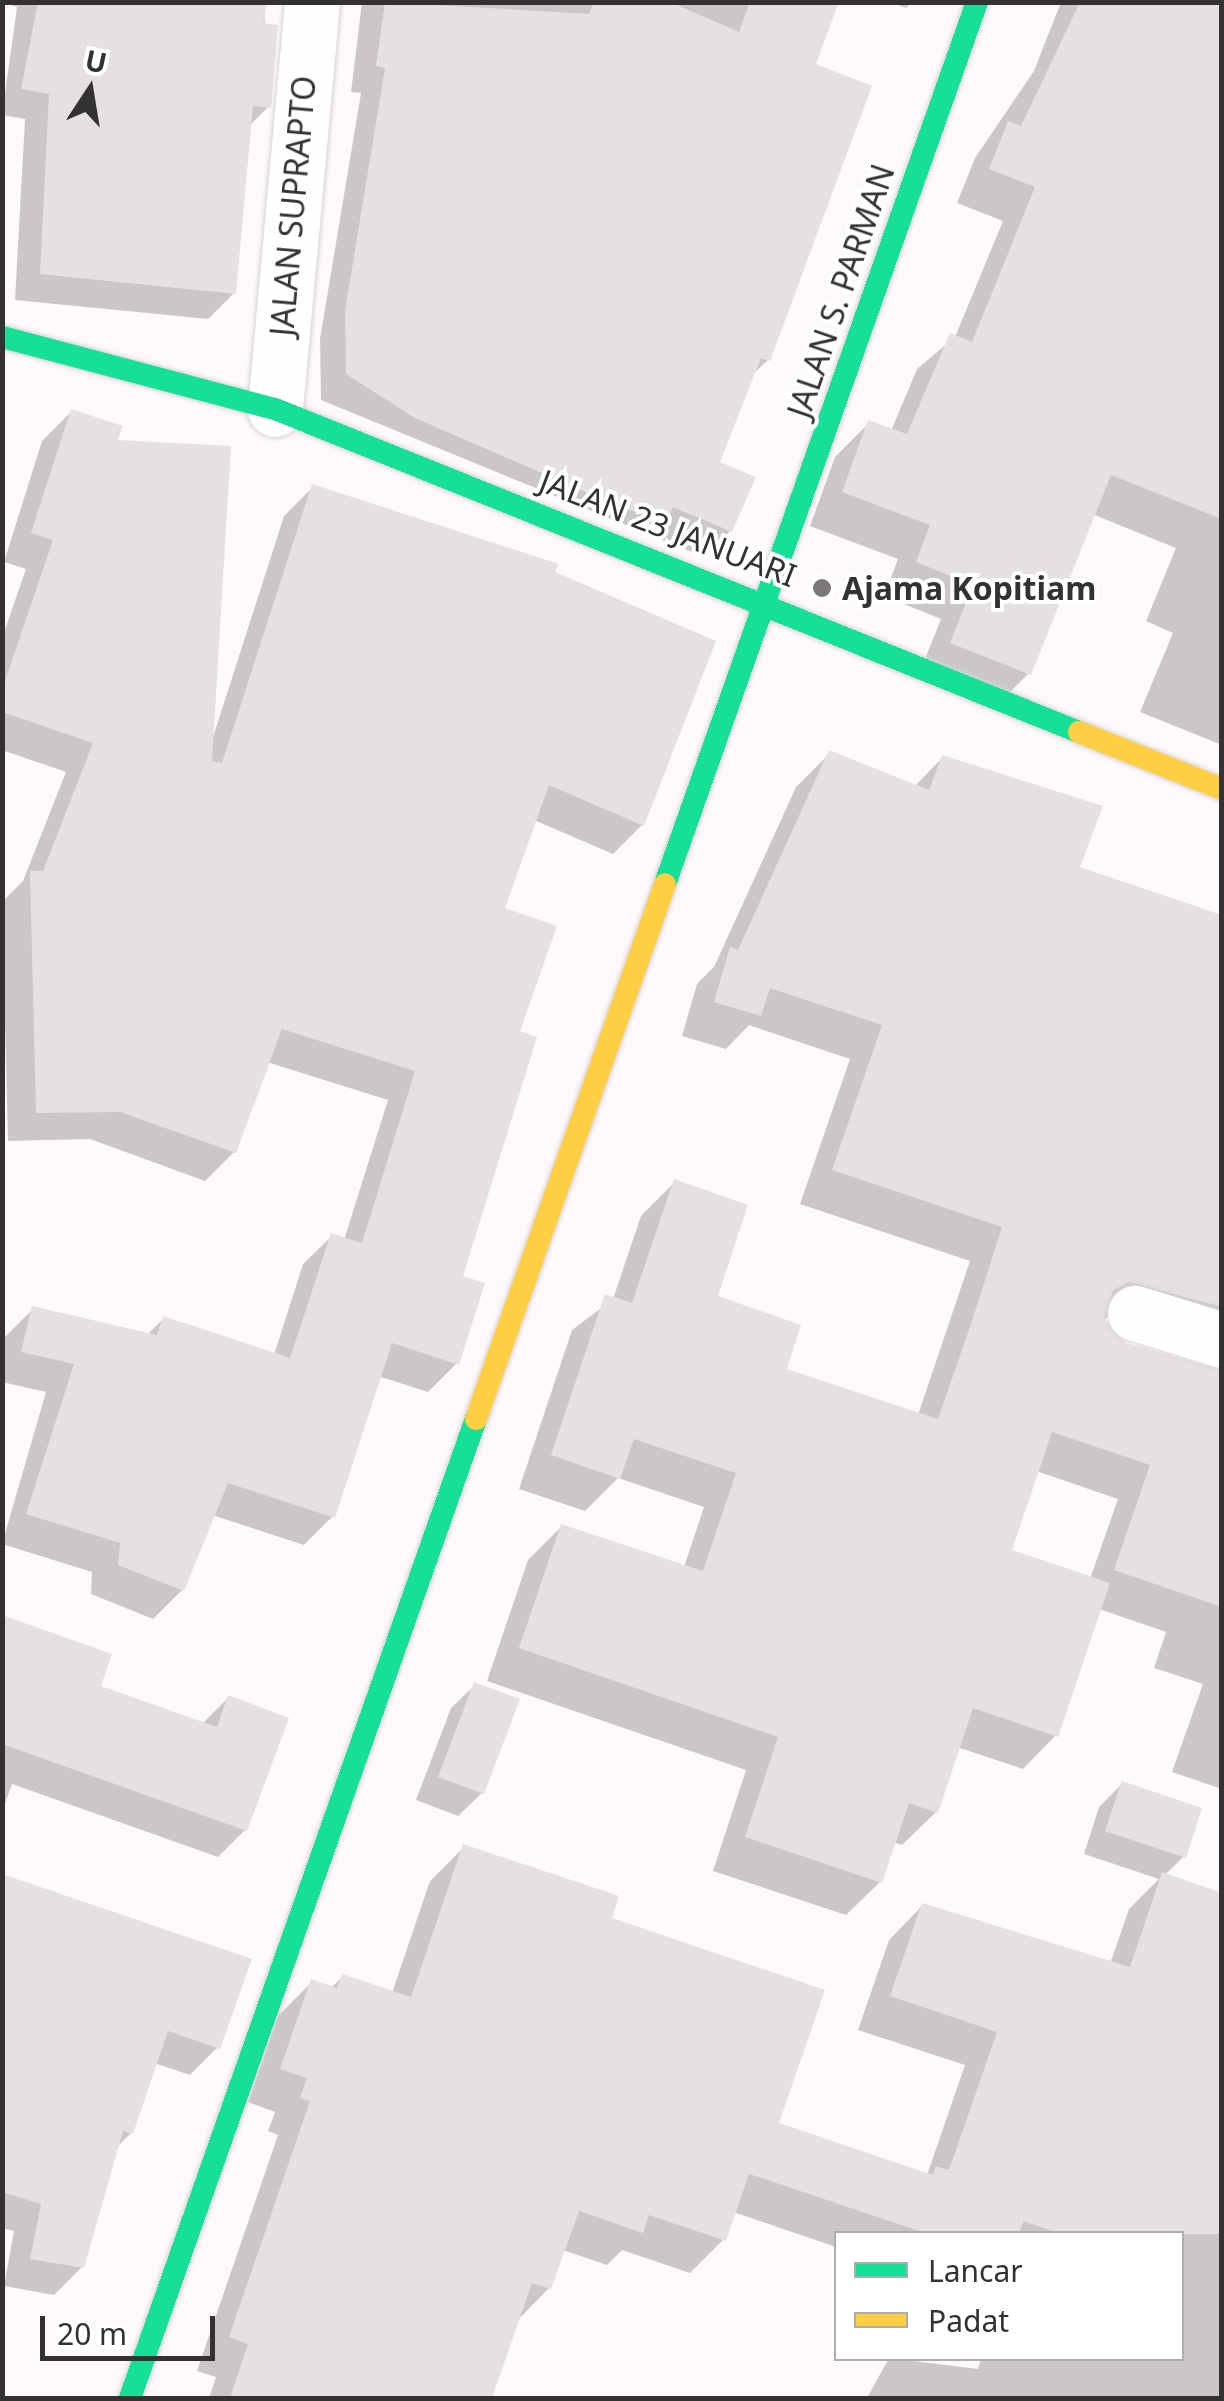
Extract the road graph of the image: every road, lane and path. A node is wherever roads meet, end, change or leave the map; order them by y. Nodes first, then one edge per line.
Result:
1 (312, 2) edge
2 (977, 2) edge
3 (2, 337) edge
4 (275, 410) junction
5 (767, 601) junction
6 (1222, 790) edge
7 (1135, 1313) dead end
8 (1222, 1340) edge
9 (130, 2398) edge

1 - 4 street, JALAN SUPRAPTO
2 - 5 street, JALAN S. PARMAN
3 - 4 street, JALAN 23 JANUARI
4 - 5 street, JALAN 23 JANUARI
5 - 6 street, JALAN 23 JANUARI
5 - 9 street, JALAN S. PARMAN
7 - 8 street

